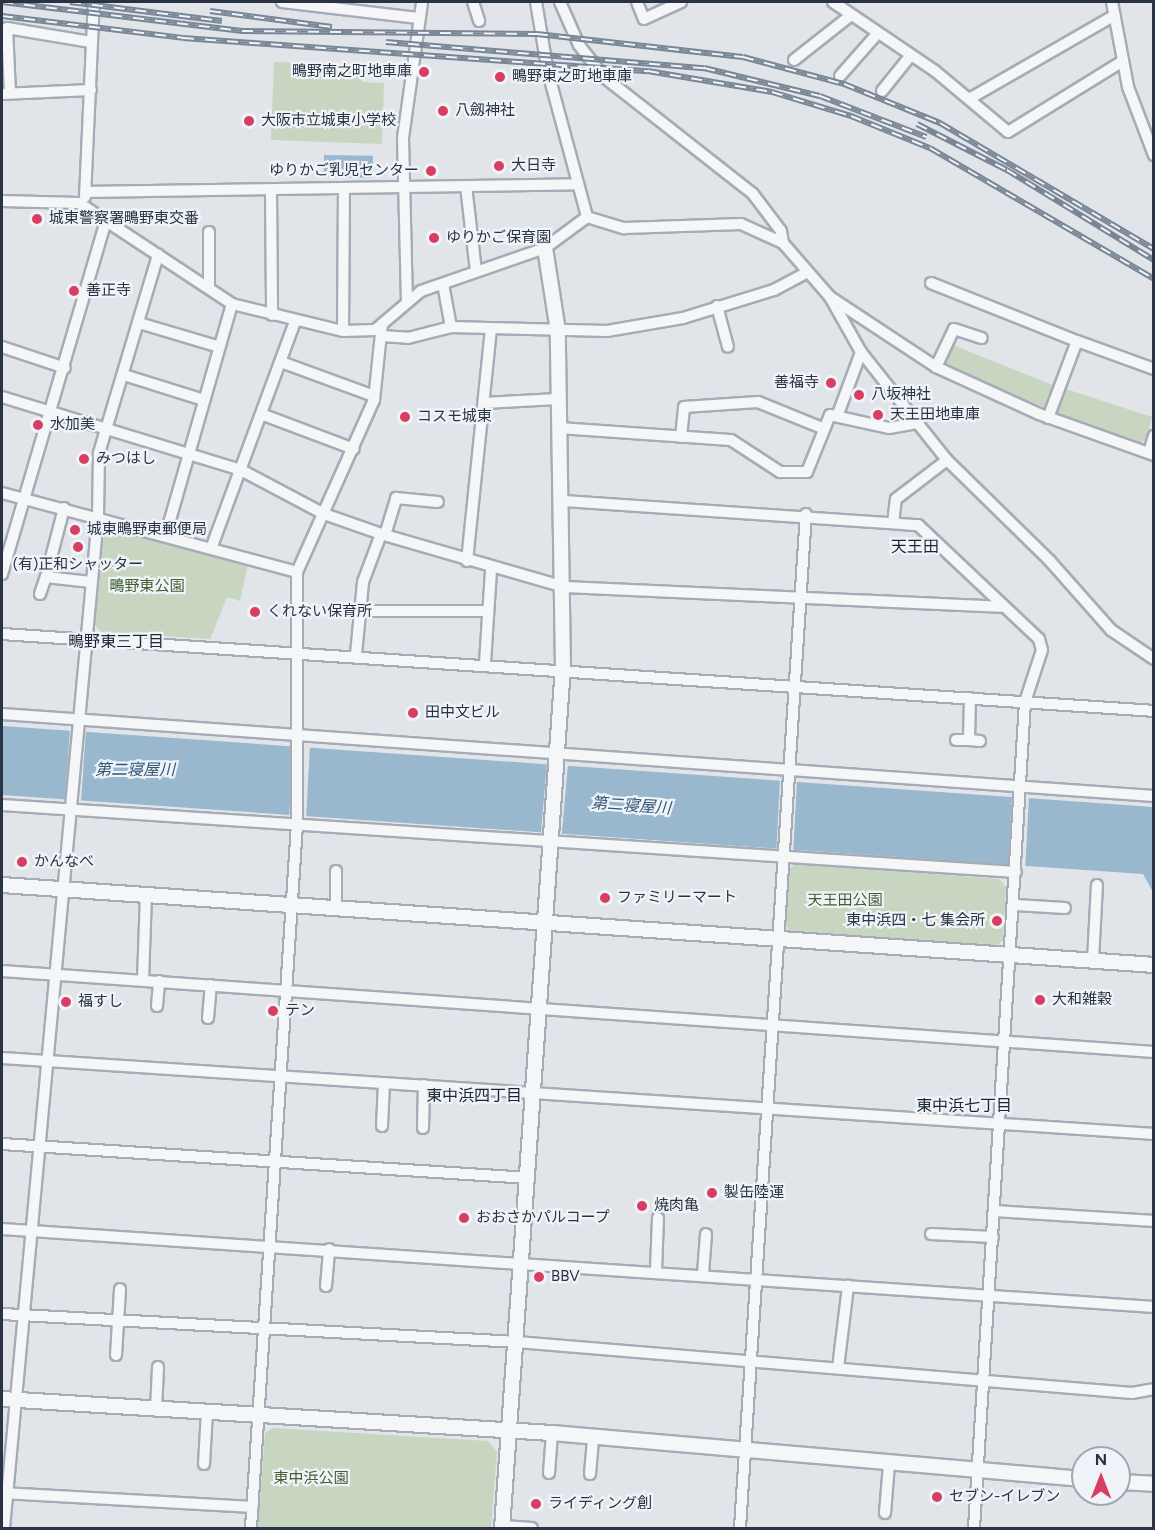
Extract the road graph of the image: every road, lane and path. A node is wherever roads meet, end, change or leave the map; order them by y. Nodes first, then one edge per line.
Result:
1 (94, 2) edge
2 (282, 2) edge
3 (422, 2) edge
4 (473, 2) edge
5 (536, 2) edge
6 (560, 2) edge
7 (637, 2) edge
8 (681, 2) edge
9 (833, 2) edge
10 (1112, 2) edge
11 (1115, 15) junction
12 (850, 16) junction
13 (418, 18) junction
14 (479, 21) dead end
15 (877, 34) junction
16 (91, 42) junction
17 (911, 55) junction
18 (794, 60) dead end
19 (1123, 61) junction
20 (840, 76) dead end
21 (92, 90) junction
22 (882, 91) dead end
23 (6, 94) edge
24 (969, 99) junction
25 (1154, 124) edge
26 (1141, 127) junction
27 (1154, 155) edge
28 (576, 184) junction
29 (466, 186) junction
30 (402, 188) junction
31 (271, 190) junction
32 (344, 190) junction
33 (89, 192) junction
34 (2, 201) edge
35 (79, 204) junction
36 (587, 217) junction
37 (106, 221) junction
38 (209, 232) dead end
39 (783, 243) junction
40 (545, 248) junction
41 (158, 255) junction
42 (476, 271) junction
43 (808, 272) junction
44 (931, 283) dead end
45 (443, 284) junction
46 (209, 287) junction
47 (830, 297) junction
48 (406, 302) junction
49 (232, 304) junction
50 (717, 306) junction
51 (272, 315) junction
52 (295, 322) junction
53 (139, 323) junction
54 (451, 327) junction
55 (382, 330) junction
56 (491, 330) junction
57 (343, 331) junction
58 (558, 331) junction
59 (982, 338) dead end
60 (1077, 341) junction
61 (2, 347) edge
62 (220, 347) junction
63 (728, 347) dead end
64 (861, 352) junction
65 (281, 362) junction
66 (936, 367) junction
67 (65, 368) junction
68 (1154, 369) edge
69 (124, 375) junction
70 (374, 396) junction
71 (2, 398) edge
72 (557, 399) junction
73 (204, 400) junction
74 (484, 403) junction
75 (51, 411) junction
76 (261, 414) junction
77 (838, 414) junction
78 (1048, 418) junction
79 (916, 423) junction
80 (106, 428) junction
81 (559, 428) junction
82 (822, 428) junction
83 (681, 436) junction
84 (1154, 436) edge
85 (354, 448) junction
86 (188, 452) junction
87 (1151, 454) edge
88 (947, 460) junction
89 (241, 470) junction
90 (2, 493) edge
91 (25, 498) junction
92 (564, 501) junction
93 (438, 502) dead end
94 (64, 508) junction
95 (324, 514) junction
96 (806, 514) junction
97 (98, 516) junction
98 (893, 523) junction
99 (166, 534) junction
100 (383, 535) junction
101 (212, 546) junction
102 (467, 561) junction
103 (491, 569) junction
104 (297, 572) junction
105 (2, 574) edge
106 (46, 577) junction
107 (91, 582) junction
108 (565, 587) junction
109 (40, 594) dead end
110 (799, 600) junction
111 (1001, 607) junction
112 (360, 610) junction
113 (488, 611) junction
114 (2, 634) edge
115 (86, 638) junction
116 (300, 651) junction
117 (356, 654) junction
118 (1154, 659) edge
119 (485, 663) junction
120 (563, 667) junction
121 (792, 684) junction
122 (970, 698) junction
123 (1025, 702) junction
124 (1154, 711) edge
125 (2, 714) edge
126 (78, 724) junction
127 (300, 740) junction
128 (956, 740) dead end
129 (555, 759) junction
130 (788, 775) junction
131 (1020, 791) junction
132 (1154, 796) edge
133 (2, 805) edge
134 (71, 805) junction
135 (297, 821) junction
136 (551, 838) junction
137 (783, 855) junction
138 (336, 871) dead end
139 (1016, 871) junction
140 (2, 885) edge
141 (1097, 885) dead end
142 (64, 890) junction
143 (146, 895) junction
144 (290, 904) junction
145 (1015, 905) junction
146 (336, 908) junction
147 (1065, 908) dead end
148 (546, 923) junction
149 (777, 938) junction
150 (1012, 956) junction
151 (1093, 960) junction
152 (1154, 965) edge
153 (2, 971) edge
154 (54, 975) junction
155 (143, 980) junction
156 (159, 981) junction
157 (212, 985) junction
158 (287, 990) junction
159 (157, 1006) dead end
160 (540, 1007) junction
161 (208, 1018) dead end
162 (771, 1025) junction
163 (1004, 1041) junction
164 (1154, 1052) edge
165 (2, 1058) edge
166 (46, 1062) junction
167 (283, 1076) junction
168 (384, 1083) junction
169 (424, 1085) junction
170 (535, 1090) junction
171 (767, 1112) junction
172 (382, 1126) dead end
173 (1001, 1126) junction
174 (423, 1128) dead end
175 (1154, 1134) edge
176 (2, 1144) edge
177 (39, 1146) junction
178 (278, 1163) junction
179 (529, 1178) junction
180 (995, 1211) junction
181 (658, 1218) dead end
182 (1154, 1221) edge
183 (2, 1229) edge
184 (31, 1230) junction
185 (706, 1234) dead end
186 (931, 1234) dead end
187 (993, 1237) junction
188 (269, 1244) junction
189 (329, 1249) junction
190 (524, 1262) junction
191 (656, 1269) junction
192 (703, 1274) junction
193 (754, 1279) junction
194 (326, 1286) dead end
195 (848, 1286) junction
196 (120, 1289) dead end
197 (990, 1293) junction
198 (1154, 1307) edge
199 (2, 1314) edge
200 (24, 1315) junction
201 (118, 1321) junction
202 (265, 1329) junction
203 (517, 1342) junction
204 (116, 1355) dead end
205 (748, 1362) junction
206 (158, 1367) dead end
207 (838, 1368) junction
208 (983, 1381) junction
209 (1154, 1389) edge
210 (2, 1399) edge
211 (17, 1400) junction
212 (156, 1410) junction
213 (207, 1412) junction
214 (258, 1415) junction
215 (510, 1431) junction
216 (552, 1433) junction
217 (594, 1437) junction
218 (745, 1450) junction
219 (204, 1464) dead end
220 (889, 1464) junction
221 (977, 1471) junction
222 (549, 1473) dead end
223 (590, 1474) dead end
224 (1071, 1478) edge
225 (1131, 1483) edge
226 (1154, 1484) edge
227 (5, 1493) edge
228 (253, 1507) junction
229 (885, 1513) dead end
230 (502, 1527) edge
231 (4, 1528) edge
232 (251, 1528) edge
233 (532, 1528) edge
234 (740, 1528) edge
235 (974, 1528) edge

1 - 16 street
2 - 13 street
3 - 13 street
4 - 14 street
5 - 28 street
6 - 39 street
7 - 8 street
9 - 12 street
10 - 11 street
11 - 19 street
11 - 24 street
12 - 15 street
12 - 18 street
13 - 30 street
15 - 17 street
15 - 20 street
16 - 21 street
16 - 23 street
17 - 22 street
17 - 24 street
19 - 24 street
19 - 26 street
21 - 23 street
21 - 33 street
25 - 26 street
26 - 27 street
28 - 29 street
28 - 36 street
29 - 30 street
29 - 42 street
30 - 32 street
30 - 48 street
31 - 32 street
31 - 33 street
31 - 51 street
32 - 57 street
33 - 35 street
34 - 35 street
35 - 37 street
36 - 39 street
36 - 40 street
37 - 41 street
37 - 67 street
38 - 46 street
39 - 43 street
40 - 42 street
40 - 58 street
41 - 46 street
41 - 53 street
42 - 45 street
43 - 47 street
43 - 50 street
44 - 60 street
45 - 48 street
45 - 54 street
46 - 49 street
47 - 64 street
47 - 66 street
48 - 55 street
49 - 51 street
49 - 62 street
50 - 58 street
50 - 63 street
51 - 52 street
52 - 57 street
52 - 65 street
53 - 62 street
53 - 69 street
54 - 55 street
54 - 56 street
55 - 57 street
55 - 70 street
56 - 58 street
56 - 74 street
58 - 72 street
59 - 66 street
60 - 68 street
60 - 78 street
61 - 67 street
62 - 73 street
64 - 77 street
64 - 79 street
65 - 70 street
65 - 76 street
66 - 78 street
67 - 75 street
69 - 73 street
69 - 80 street
70 - 85 street
71 - 75 street
72 - 74 street
72 - 81 street
73 - 86 street
74 - 102 street
75 - 80 street
75 - 91 street
76 - 85 street
76 - 89 street
77 - 79 street
77 - 82 street
78 - 87 street
79 - 88 street
80 - 86 street
80 - 97 street
81 - 83 street
81 - 92 street
82 - 83 street
82 - 83 street
84 - 87 street
85 - 95 street
86 - 89 street
86 - 99 street
88 - 98 street
88 - 118 street
89 - 95 street
89 - 101 street
90 - 91 street
91 - 94 street
91 - 105 street
92 - 96 street
92 - 108 street
93 - 100 street
94 - 97 street
94 - 106 street
95 - 100 street
95 - 104 street
96 - 98 street
96 - 110 street
97 - 99 street
97 - 107 street
98 - 111 street
99 - 101 street
100 - 102 street
100 - 112 street
101 - 104 street
102 - 103 street
103 - 108 street
103 - 113 street
104 - 116 street
106 - 107 street
106 - 109 street
107 - 115 street
108 - 110 street
108 - 120 street
110 - 111 street
110 - 121 street
111 - 123 street
112 - 113 street
112 - 117 street
113 - 119 street
114 - 115 street
115 - 116 street
115 - 126 street
116 - 117 street
116 - 127 street
117 - 119 street
119 - 120 street
120 - 121 street
120 - 129 street
121 - 122 street
121 - 130 street
122 - 123 street
122 - 128 street
123 - 124 street
123 - 131 street
125 - 126 street
126 - 127 street
126 - 134 street
127 - 129 street
127 - 135 street
129 - 130 street
129 - 136 street
130 - 131 street
130 - 137 street
131 - 132 street
131 - 139 street
133 - 134 street
134 - 135 street
134 - 142 street
135 - 136 street
135 - 144 street
136 - 137 street
136 - 148 street
137 - 139 street
137 - 149 street
138 - 146 street
139 - 145 street
140 - 142 street
141 - 151 street
142 - 143 street
142 - 154 street
143 - 144 street
143 - 155 street
144 - 146 street
144 - 158 street
145 - 147 street
145 - 150 street
146 - 148 street
148 - 149 street
148 - 160 street
149 - 150 street
149 - 162 street
150 - 151 street
150 - 163 street
151 - 152 street
153 - 154 street
154 - 155 street
154 - 166 street
155 - 156 street
156 - 157 street
156 - 159 street
157 - 158 street
157 - 161 street
158 - 160 street
158 - 167 street
160 - 162 street
160 - 170 street
162 - 163 street
162 - 171 street
163 - 164 street
163 - 173 street
165 - 166 street
166 - 167 street
166 - 177 street
167 - 168 street
167 - 178 street
168 - 169 street
168 - 172 street
169 - 170 street
169 - 174 street
170 - 171 street
170 - 179 street
171 - 173 street
171 - 193 street
173 - 175 street
173 - 180 street
176 - 177 street
177 - 178 street
177 - 184 street
178 - 179 street
178 - 188 street
179 - 190 street
180 - 182 street
180 - 187 street
181 - 191 street
183 - 184 street
184 - 188 street
184 - 200 street
185 - 192 street
186 - 187 street
187 - 197 street
188 - 189 street
188 - 202 street
189 - 190 street
189 - 194 street
190 - 191 street
190 - 203 street
191 - 192 street
192 - 193 street
193 - 195 street
193 - 205 street
195 - 197 street
195 - 207 street
196 - 201 street
197 - 198 street
197 - 208 street
199 - 200 street
200 - 201 street
200 - 211 street
201 - 202 street
201 - 204 street
202 - 203 street
202 - 214 street
203 - 205 street
203 - 215 street
205 - 207 street
205 - 218 street
206 - 212 street
207 - 208 street
208 - 209 street
208 - 221 street
210 - 211 street
211 - 212 street
211 - 227 street
212 - 213 street
213 - 214 street
213 - 219 street
214 - 215 street
214 - 228 street
215 - 216 street
215 - 230 street
216 - 217 street
216 - 222 street
217 - 218 street
217 - 223 street
218 - 220 street
218 - 234 street
220 - 221 street
220 - 229 street
221 - 224 street
221 - 235 street
225 - 226 street
227 - 228 street
227 - 231 street
228 - 232 street
230 - 233 street

